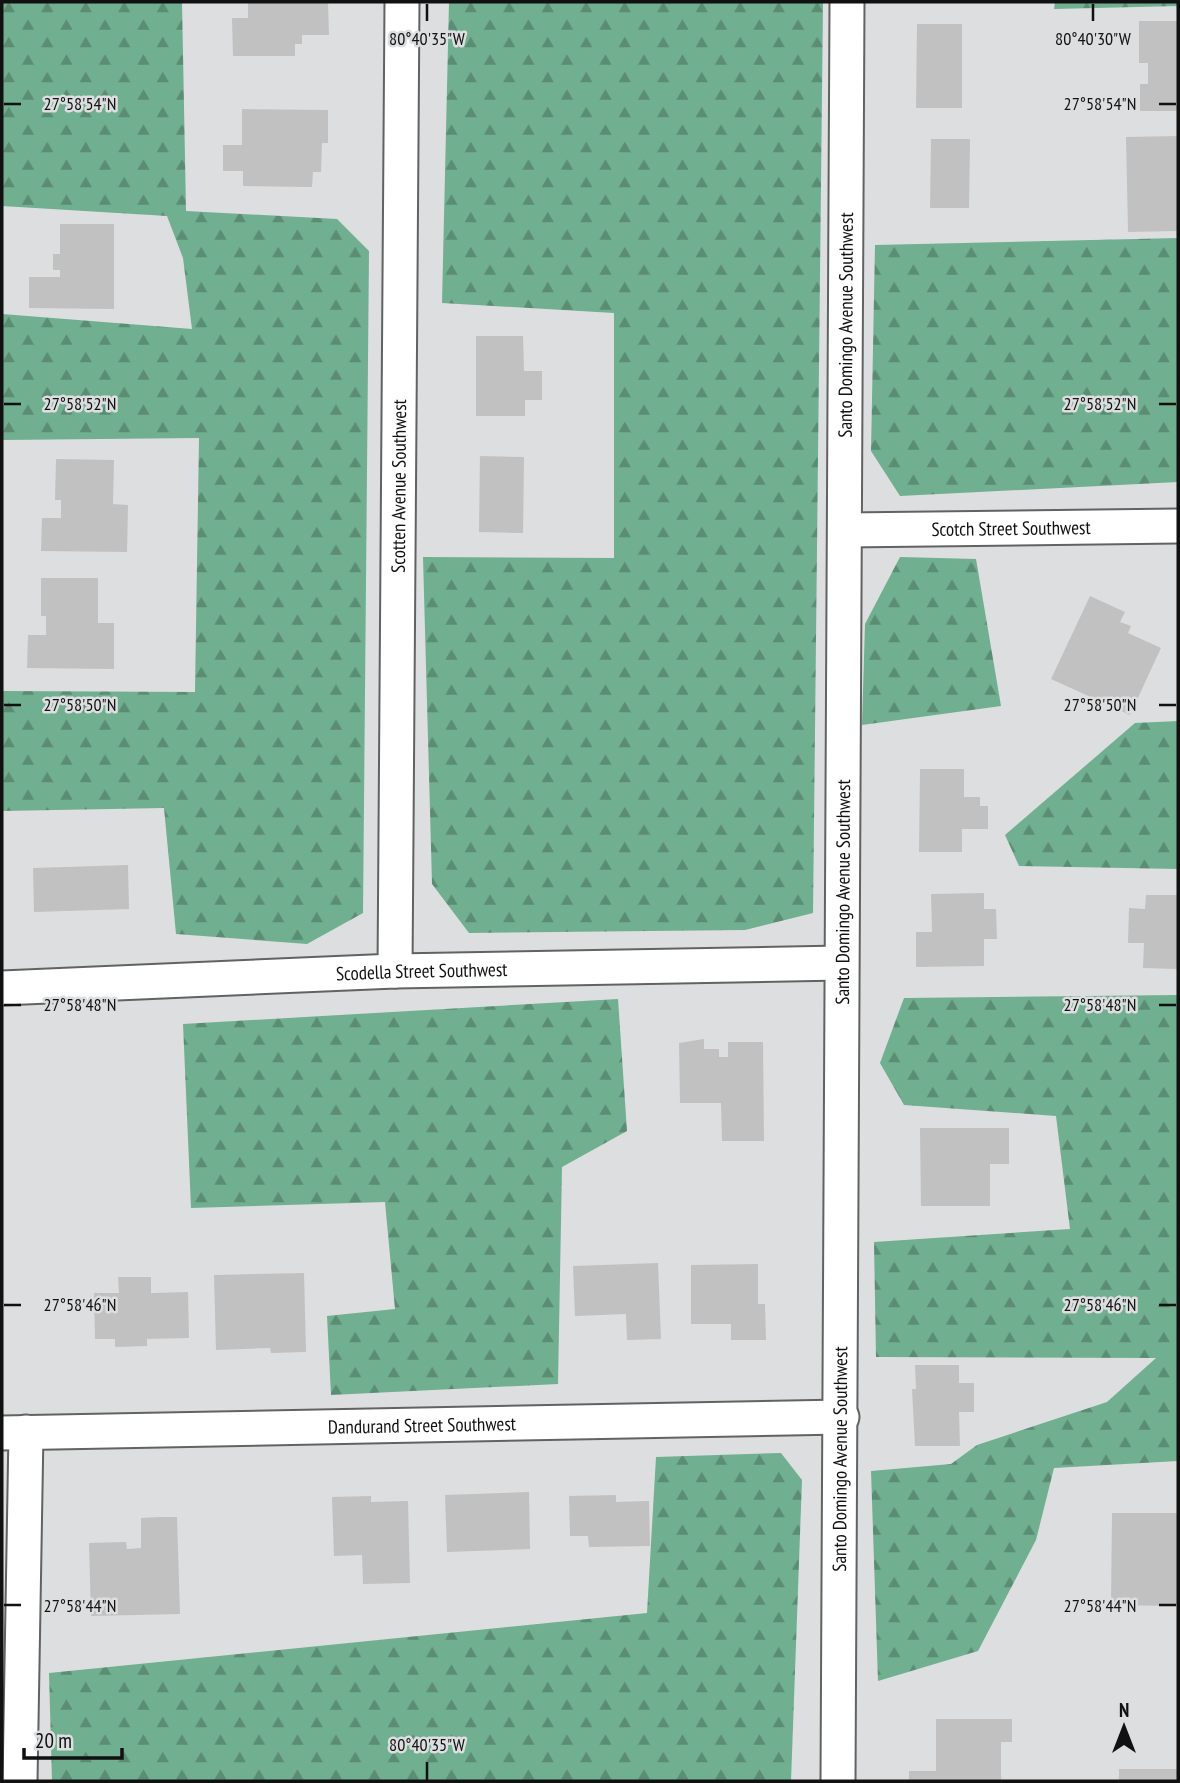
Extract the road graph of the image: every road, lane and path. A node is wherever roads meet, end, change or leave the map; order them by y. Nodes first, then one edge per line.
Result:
1 (402, 2) edge
2 (847, 2) edge
3 (1178, 526) edge
4 (845, 530) junction
5 (841, 963) junction
6 (395, 971) junction
7 (2, 988) edge
8 (842, 1417) junction
9 (14, 1433) edge
10 (19, 1781) edge
11 (838, 1781) edge

1 - 6 street, Scotten Avenue Southwest
2 - 4 street, Santo Domingo Avenue Southwest
3 - 4 street, Scotch Street Southwest
4 - 5 street, Santo Domingo Avenue Southwest
5 - 6 street, Scodella Street Southwest
5 - 8 street, Santo Domingo Avenue Southwest
6 - 7 street, Scodella Street Southwest
8 - 9 street, Dandurand Street Southwest
8 - 11 street, Santo Domingo Avenue Southwest
9 - 10 street

